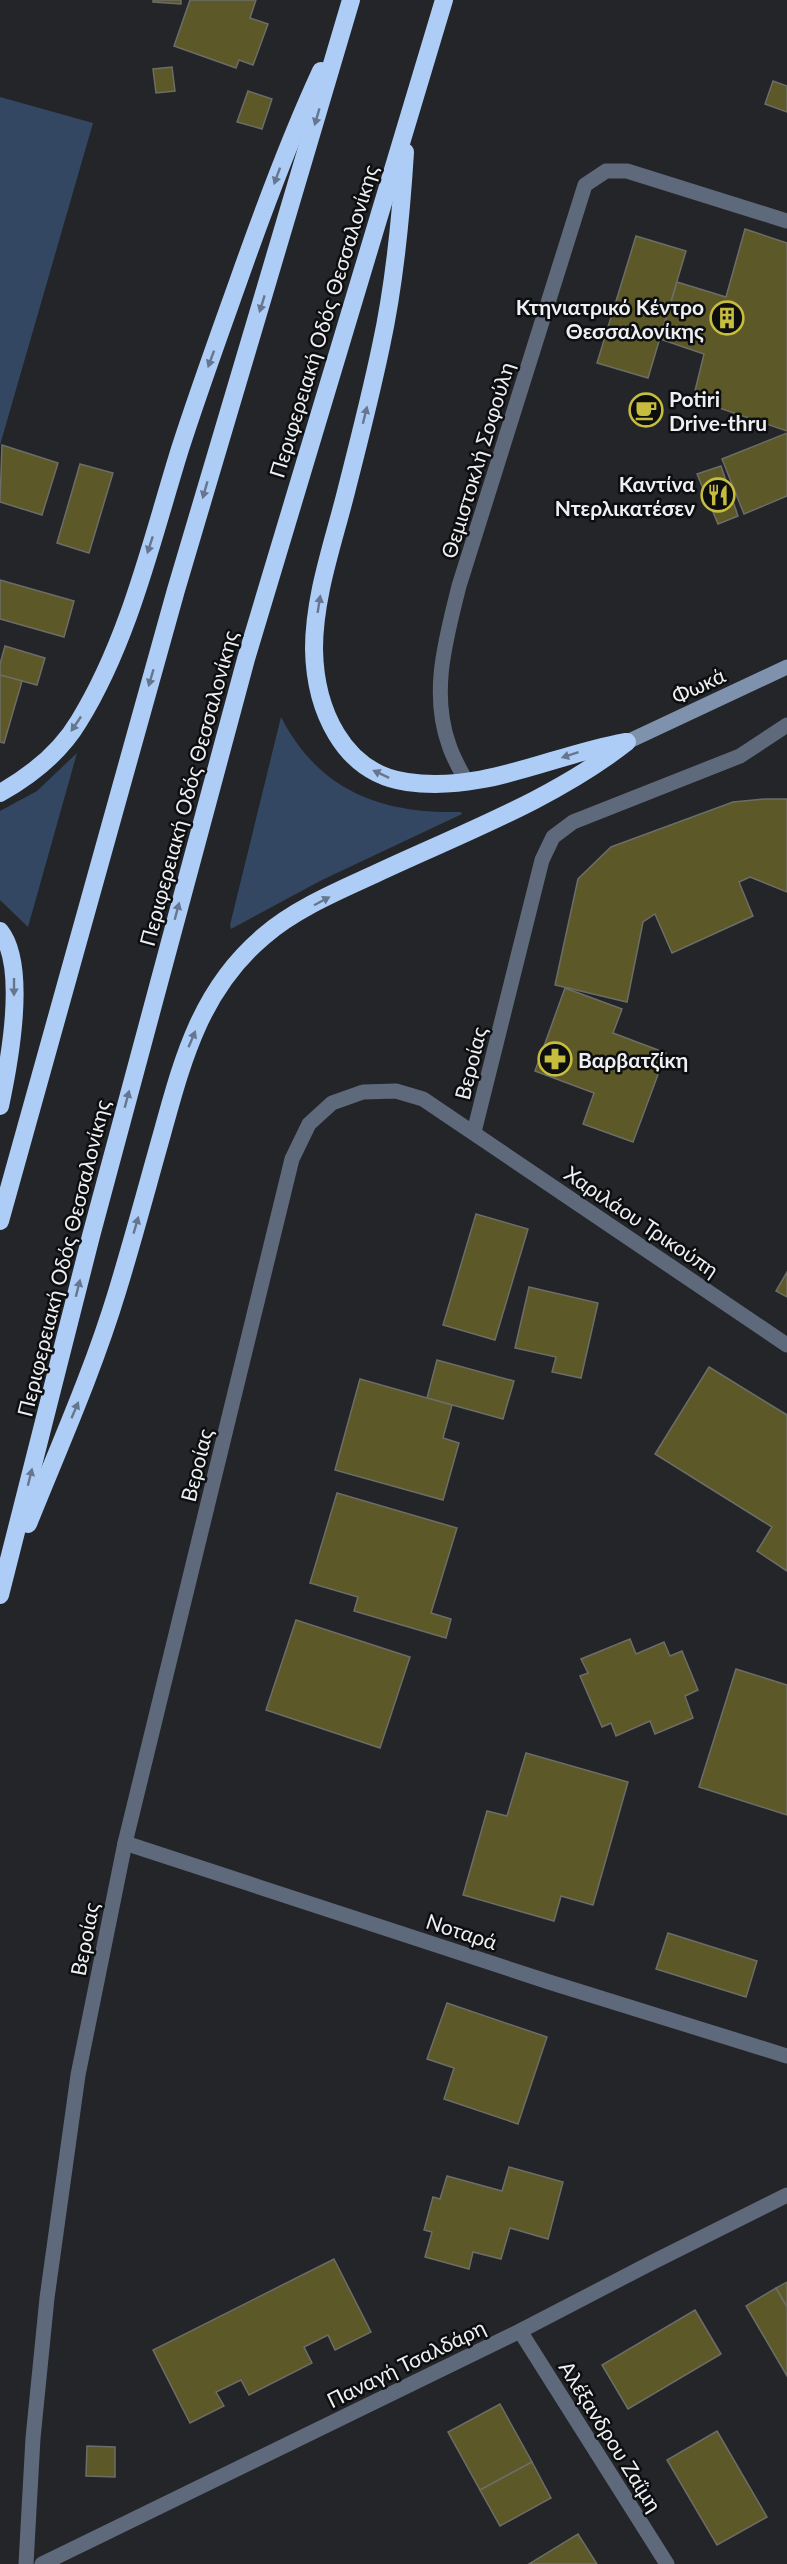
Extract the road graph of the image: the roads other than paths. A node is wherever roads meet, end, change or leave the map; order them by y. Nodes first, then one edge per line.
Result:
1 (444, 0) edge
2 (350, 3) edge
3 (407, 118) junction
4 (787, 221) edge
5 (787, 667) edge
6 (787, 725) edge
7 (627, 741) junction
8 (467, 783) junction
9 (0, 793) edge
10 (0, 931) edge
11 (0, 1106) edge
12 (474, 1132) junction
13 (0, 1221) edge
14 (787, 1345) edge
15 (2, 1588) edge
16 (125, 1843) junction
17 (787, 2056) edge
18 (787, 2195) edge
19 (520, 2331) junction
20 (26, 2564) edge
21 (42, 2564) edge
22 (667, 2564) edge

1 - 3 highway, Περιφερειακή Οδός Θεσσαλονίκης
2 -> 9 highway
2 -> 13 highway
8 -> 3 highway
15 -> 3 highway, Περιφερειακή Οδός Θεσσαλονίκης
4 - 8 street, Θεμιστοκλή Σοφούλη
5 - 7 main road, Φωκά
6 - 12 street, Βεροίας
7 -> 8 highway
15 -> 7 highway
10 -> 11 highway
12 - 14 street, Χαριλάου Τρικούπη
12 - 16 street, Βεροίας
16 - 17 street, Νοταρά
16 - 20 street, Βεροίας
18 - 19 street, Παναγή Τσαλδάρη
19 - 21 street, Παναγή Τσαλδάρη
19 - 22 street, Αλέξανδρου Ζαΐμη

